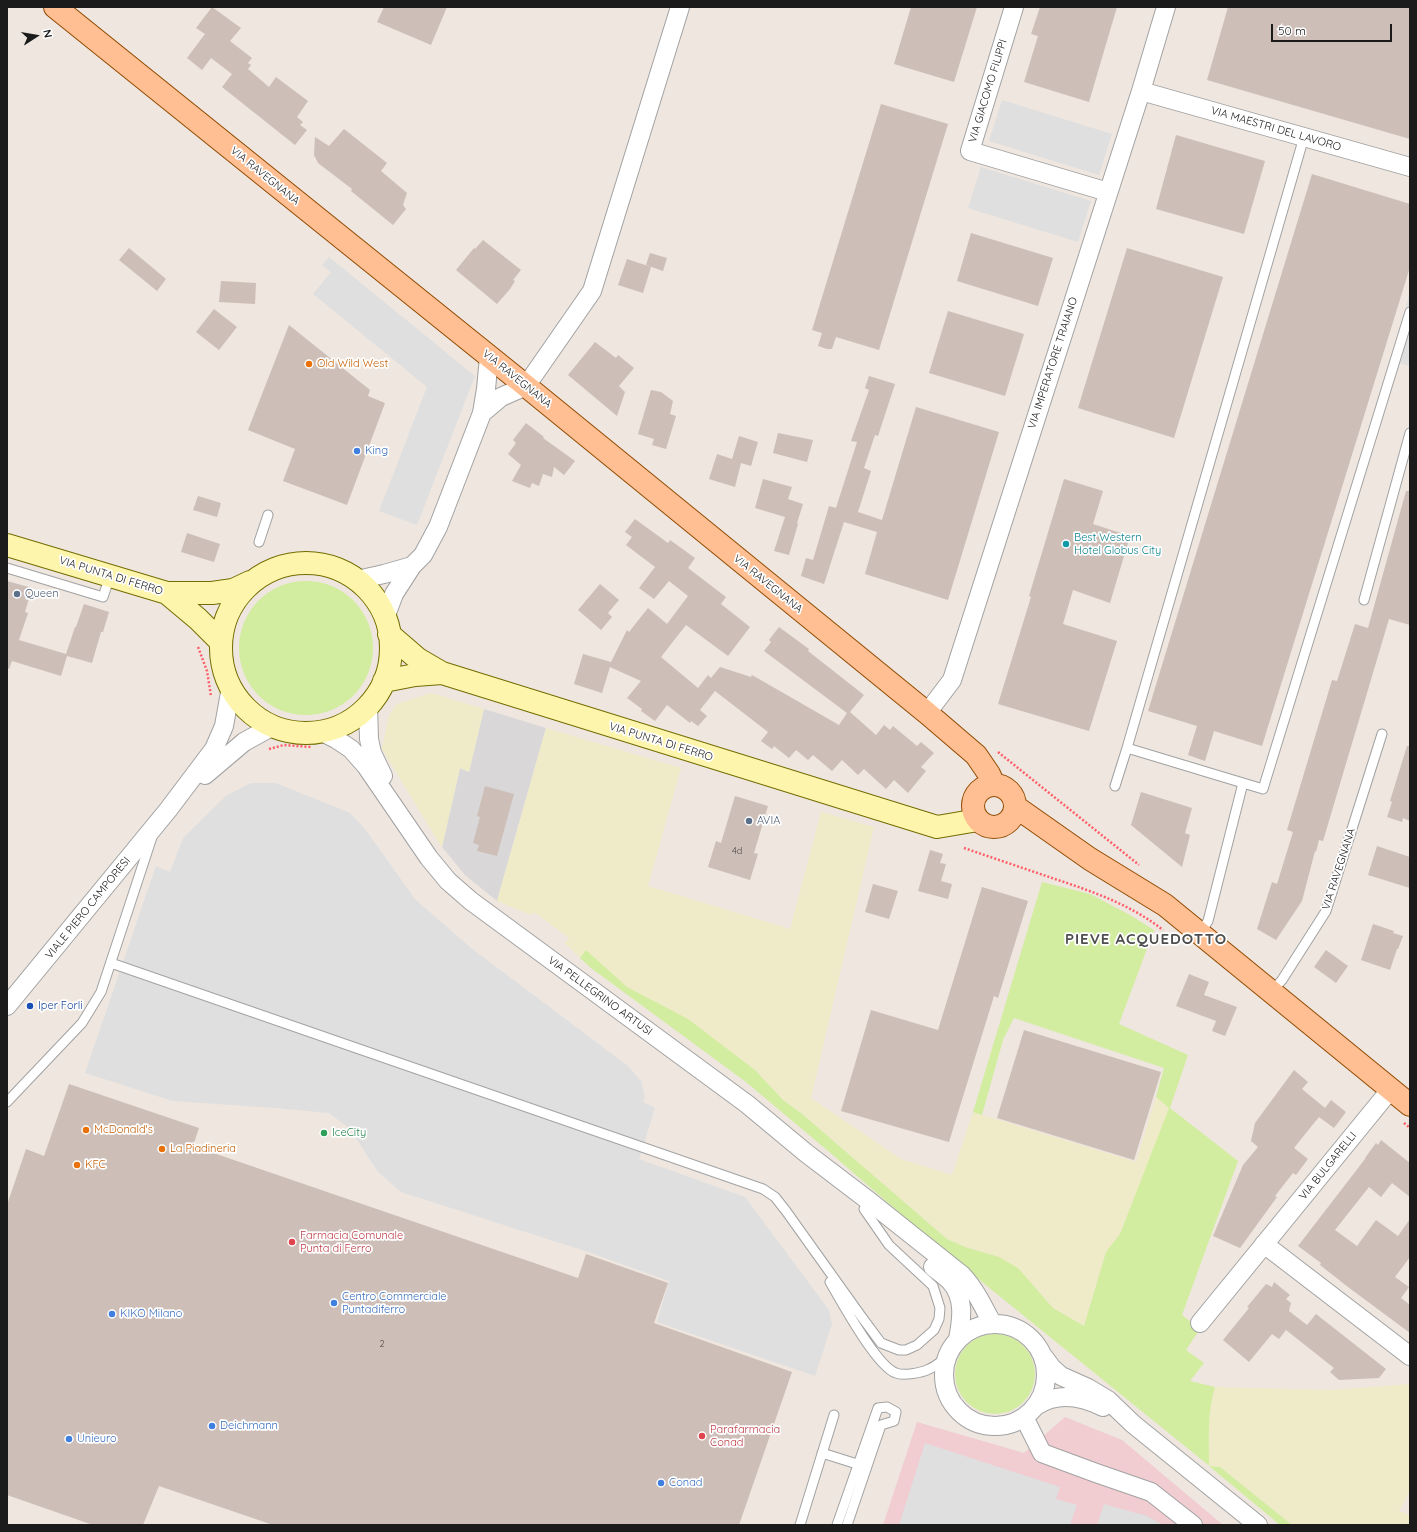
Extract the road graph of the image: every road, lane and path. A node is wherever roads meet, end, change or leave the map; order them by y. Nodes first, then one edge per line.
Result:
1 (55, 7) edge
2 (680, 7) edge
3 (1014, 7) edge
4 (1166, 7) edge
5 (1142, 91) junction
6 (1304, 136) junction
7 (1410, 166) edge
8 (1108, 192) junction
9 (1410, 312) edge
10 (489, 357) junction
11 (526, 386) junction
12 (482, 413) junction
13 (1410, 432) edge
14 (268, 515) dead end
15 (259, 542) dead end
16 (8, 552) edge
17 (412, 566) junction
18 (7, 568) edge
19 (110, 576) junction
20 (357, 580) junction
21 (253, 581) junction
22 (167, 593) junction
23 (1364, 600) dead end
24 (387, 626) junction
25 (221, 642) junction
26 (196, 644) dead end
27 (442, 673) junction
28 (384, 681) junction
29 (231, 687) junction
30 (211, 702) dead end
31 (368, 705) junction
32 (927, 713) junction
33 (274, 726) junction
34 (1382, 734) dead end
35 (318, 740) junction
36 (244, 742) junction
37 (1127, 748) junction
38 (1243, 783) junction
39 (989, 786) junction
40 (1116, 786) dead end
41 (168, 810) junction
42 (975, 814) junction
43 (1013, 814) junction
44 (156, 825) junction
45 (407, 825) junction
46 (964, 848) dead end
47 (1200, 933) junction
48 (1169, 935) dead end
49 (110, 963) junction
50 (1271, 992) junction
51 (7, 1006) edge
52 (1385, 1096) junction
53 (7, 1102) edge
54 (1410, 1105) edge
55 (1410, 1128) edge
56 (806, 1153) junction
57 (864, 1209) junction
58 (803, 1236) junction
59 (1264, 1244) junction
60 (1200, 1322) dead end
61 (992, 1323) junction
62 (958, 1339) junction
63 (1042, 1354) junction
64 (1410, 1356) edge
65 (947, 1357) junction
66 (1030, 1412) junction
67 (834, 1415) dead end
68 (1133, 1424) junction
69 (822, 1453) junction
70 (857, 1464) junction
71 (800, 1525) edge
72 (837, 1525) edge
73 (847, 1525) edge
74 (1193, 1525) edge
75 (1258, 1525) edge

1 - 10 main road, VIA RAVEGNANA
2 - 11 street
3 - 8 street, VIA GIACOMO FILIPPI
4 - 5 street, VIA IMPERATORE TRAIANO
5 - 6 street, VIA MAESTRI DEL LAVORO
5 - 8 street, VIA IMPERATORE TRAIANO
6 - 7 street, VIA MAESTRI DEL LAVORO
6 - 37 lane
8 - 32 street, VIA IMPERATORE TRAIANO
9 - 38 lane
10 - 11 main road, VIA RAVEGNANA
10 - 12 street
11 - 12 street
11 - 32 main road, VIA RAVEGNANA
12 - 17 street
13 - 23 lane
14 - 15 lane
16 - 19 street, VIA PUNTA DI FERRO
17 - 20 street
17 - 24 street
18 - 19 lane
19 - 22 street, VIA PUNTA DI FERRO
20 - 21 street
20 - 24 street
21 - 22 street
21 - 25 street
22 - 25 street, VIA PUNTA DI FERRO
24 - 27 street
24 - 28 street
25 - 29 street
26 - 30 path
27 - 28 street, VIA PUNTA DI FERRO
27 - 42 street, VIA PUNTA DI FERRO
28 - 31 street
29 - 33 street
29 - 41 street, VIALE PIERO CAMPORESI
31 - 35 street
31 - 45 street
32 - 39 main road, VIA RAVEGNANA
33 - 35 street
33 - 36 street, VIALE PIERO CAMPORESI
34 - 50 lane, VIA RAVEGNANA
35 - 36 path
35 - 45 street
36 - 41 street, VIALE PIERO CAMPORESI
37 - 38 lane
37 - 40 lane
38 - 47 lane
39 - 42 main road
39 - 43 main road
41 - 44 street, VIALE PIERO CAMPORESI
42 - 43 main road
43 - 47 main road
44 - 49 lane
44 - 51 street, VIALE PIERO CAMPORESI
45 - 56 street, VIA PELLEGRINO ARTUSI
46 - 48 path
47 - 50 main road
49 - 53 lane
49 - 58 lane
50 - 52 main road
52 - 54 main road
52 - 55 path
52 - 59 street, VIA BULGARELLI
56 - 57 street
56 - 61 street
57 - 58 lane
57 - 62 street
58 - 65 lane
59 - 60 street, VIA BULGARELLI
59 - 64 street
61 - 62 street
61 - 63 street
62 - 65 street
63 - 66 street
63 - 68 street
65 - 66 street
66 - 68 street
66 - 74 street
67 - 69 lane
68 - 75 street
69 - 70 lane
69 - 71 lane
70 - 72 lane
70 - 73 lane

